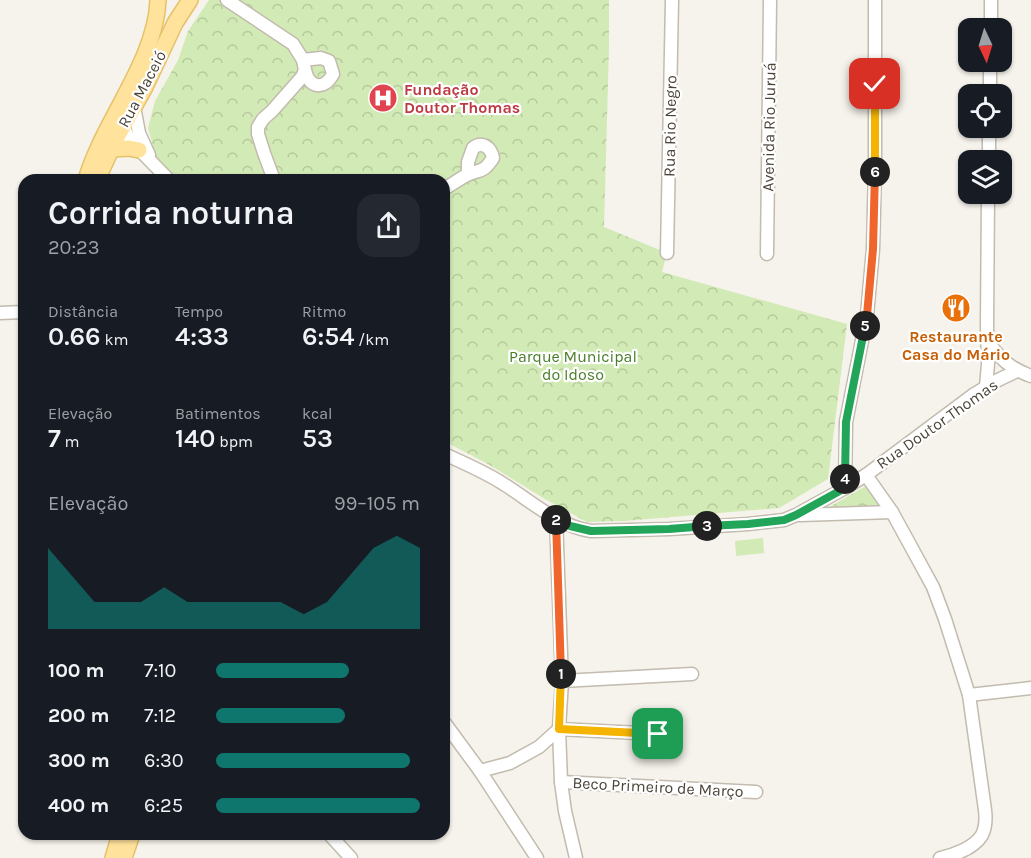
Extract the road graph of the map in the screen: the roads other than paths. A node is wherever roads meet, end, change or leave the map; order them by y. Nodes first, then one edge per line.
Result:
1 (159, 0) edge
2 (190, 0) edge
3 (226, 0) edge
4 (672, 0) edge
5 (770, 0) edge
6 (875, 0) edge
7 (991, 0) edge
8 (991, 18) edge
9 (126, 107) junction
10 (124, 125) junction
11 (111, 149) junction
12 (139, 150) junction
13 (153, 162) junction
14 (89, 174) edge
15 (100, 174) edge
16 (164, 174) edge
17 (272, 174) edge
18 (468, 174) dead end
19 (450, 185) edge
20 (988, 204) edge
21 (667, 253) dead end
22 (767, 254) dead end
23 (18, 312) edge
24 (0, 313) edge
25 (987, 341) junction
26 (1017, 371) junction
27 (1031, 376) edge
28 (986, 387) junction
29 (450, 457) edge
30 (866, 475) junction
31 (845, 488) junction
32 (892, 512) junction
33 (796, 515) junction
34 (556, 518) junction
35 (692, 674) dead end
36 (562, 681) junction
37 (1031, 688) edge
38 (969, 695) junction
39 (559, 729) junction
40 (450, 730) edge
41 (658, 734) dead end
42 (480, 771) junction
43 (561, 782) junction
44 (756, 792) dead end
45 (118, 840) edge
46 (130, 840) edge
47 (334, 840) edge
48 (113, 858) edge
49 (124, 858) edge
50 (351, 858) edge
51 (537, 858) edge
52 (576, 858) edge
53 (940, 858) edge

1 - 9 main road, Rua Maceió
2 - 9 main road, Rua Maceió
3 - 17 street
4 - 21 street, Rua Rio Negro
5 - 22 street, Avenida Rio Juruá
6 - 31 street
7 - 8 street
9 - 10 main road, Rua Maceió
9 - 13 street
9 - 14 main road, Rua Maceió
10 - 11 main road, Rua Maceió
10 - 12 street
11 - 12 main road
11 - 15 main road, Rua Maceió
12 - 13 street
13 - 16 street
18 - 19 street
20 - 25 street
23 - 24 street
25 - 26 street
25 - 28 street
26 - 27 street
26 - 28 street, Rua Doutor Thomas
28 - 30 street, Rua Doutor Thomas
29 - 34 street, Rua Doutor Thomas
30 - 31 street, Rua Doutor Thomas
30 - 32 street
31 - 33 street, Rua Doutor Thomas
32 - 33 street, Rua Doutor Thomas
32 - 38 street
33 - 34 street, Rua Doutor Thomas
34 - 36 street
35 - 36 street
36 - 39 street
37 - 38 street
38 - 53 street
39 - 41 street
39 - 42 street
39 - 43 street
40 - 42 street
42 - 51 street
43 - 44 street, Beco Primeiro de Março
43 - 52 street
45 - 48 main road
46 - 49 main road
47 - 50 street

